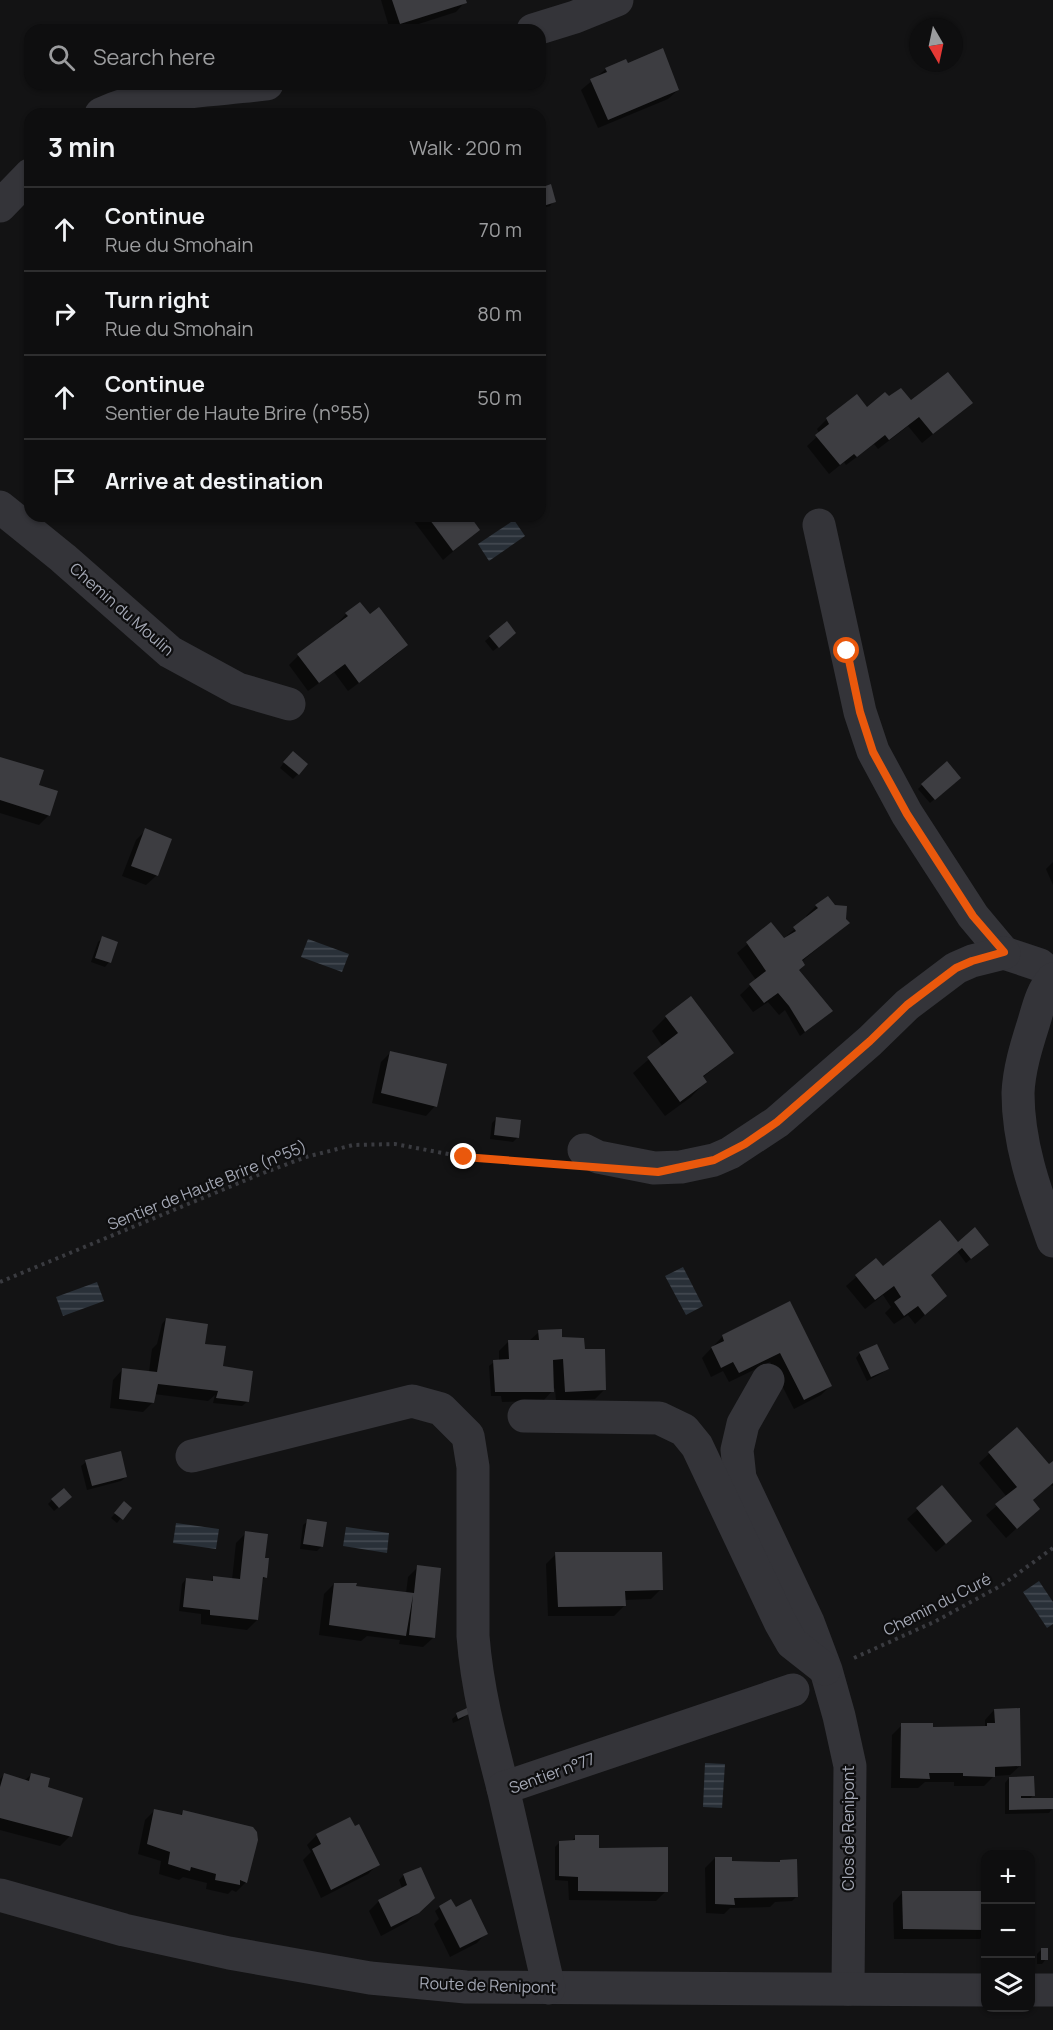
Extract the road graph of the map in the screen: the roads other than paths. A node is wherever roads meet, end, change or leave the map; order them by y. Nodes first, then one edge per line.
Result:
1 (617, 0) edge
2 (546, 26) edge
3 (215, 90) edge
4 (116, 108) edge
5 (24, 181) edge
6 (0, 206) edge
7 (0, 507) edge
8 (819, 525) dead end
9 (289, 704) dead end
10 (1004, 952) junction
11 (1053, 978) edge
12 (584, 1150) dead end
13 (1053, 1241) edge
14 (768, 1380) dead end
15 (524, 1416) dead end
16 (192, 1456) dead end
17 (826, 1670) junction
18 (793, 1690) dead end
19 (503, 1788) junction
20 (0, 1895) edge
21 (549, 1988) junction
22 (848, 1989) junction
23 (981, 1990) edge
24 (1035, 1990) edge
25 (1053, 1990) edge

1 - 2 street
3 - 4 street
5 - 6 street
7 - 9 street, Chemin du Moulin
8 - 10 street
10 - 11 street
10 - 12 street
11 - 13 street
14 - 17 street, Clos de Renipont
15 - 17 street
16 - 19 street
17 - 22 street, Clos de Renipont
18 - 19 street, Sentier n°77
19 - 21 street, Sentier n°77
20 - 21 street, Route de Renipont
21 - 22 street, Route de Renipont
22 - 23 street, Route de Renipont
24 - 25 street

